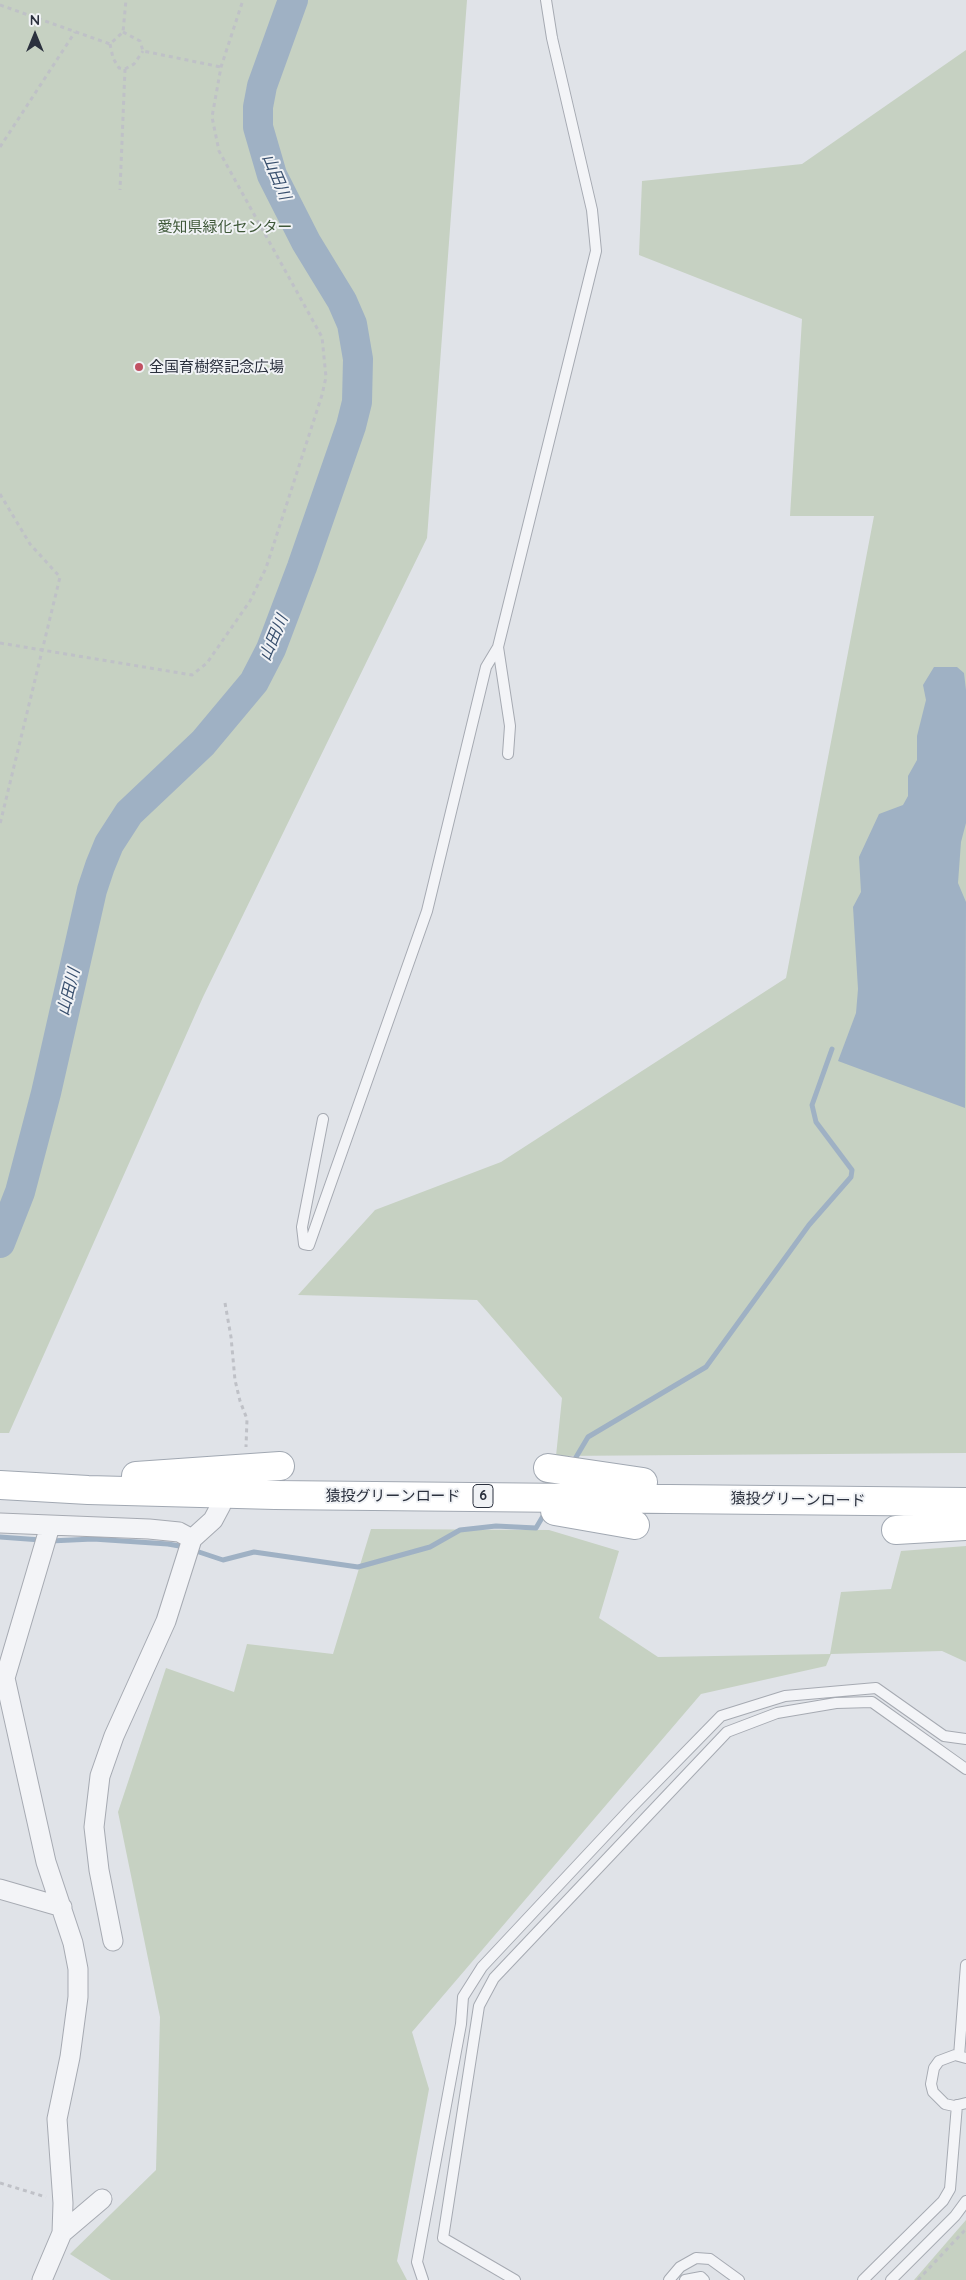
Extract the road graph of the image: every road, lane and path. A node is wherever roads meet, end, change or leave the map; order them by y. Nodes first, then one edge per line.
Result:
1 (126, 0) edge
2 (243, 0) edge
3 (546, 0) edge
4 (0, 5) edge
5 (75, 32) junction
6 (123, 32) junction
7 (110, 44) junction
8 (143, 52) junction
9 (221, 67) junction
10 (125, 69) junction
11 (0, 147) edge
12 (120, 190) dead end
13 (0, 494) edge
14 (0, 643) edge
15 (498, 647) junction
16 (43, 650) junction
17 (508, 754) dead end
18 (0, 824) edge
19 (323, 1119) dead end
20 (225, 1302) dead end
21 (246, 1450) dead end
22 (280, 1466) dead end
23 (548, 1468) dead end
24 (0, 1484) edge
25 (275, 1495) junction
26 (966, 1497) edge
27 (966, 1502) edge
28 (221, 1506) dead end
29 (0, 1523) edge
30 (635, 1524) dead end
31 (50, 1526) junction
32 (966, 1526) edge
33 (896, 1530) dead end
34 (192, 1539) junction
35 (966, 1739) edge
36 (966, 1769) edge
37 (0, 1889) edge
38 (62, 1908) junction
39 (113, 1940) dead end
40 (966, 1965) edge
41 (962, 2057) edge
42 (963, 2105) edge
43 (0, 2183) edge
44 (102, 2199) dead end
45 (966, 2201) edge
46 (63, 2203) junction
47 (966, 2229) edge
48 (62, 2233) junction
49 (42, 2280) edge
50 (424, 2280) edge
51 (515, 2280) edge
52 (669, 2280) edge
53 (685, 2280) edge
54 (704, 2280) edge
55 (738, 2280) edge
56 (863, 2280) edge
57 (891, 2280) edge
58 (918, 2280) edge

1 - 6 path
2 - 9 path
3 - 15 lane
4 - 5 path
5 - 7 path
5 - 11 path
6 - 7 path
6 - 8 path
7 - 10 path
8 - 9 path
8 - 10 path
9 - 16 path
10 - 12 path
13 - 16 path
14 - 16 path
15 - 17 lane
15 - 19 lane
16 - 18 path
20 - 21 path
22 - 24 main road
23 - 26 main road
24 - 25 main road, 猿投グリーンロード / 6
25 - 27 main road, 猿投グリーンロード / 6
25 - 30 main road
28 - 34 street
29 - 31 street
31 - 34 street
31 - 38 street
32 - 33 main road
34 - 39 street
35 - 50 lane
36 - 51 lane
37 - 38 street
38 - 46 street
40 - 41 lane
41 - 42 lane
42 - 56 lane
43 - 46 path
44 - 48 street
45 - 57 lane
46 - 48 street
47 - 58 path
48 - 49 street
52 - 55 lane
53 - 54 lane

